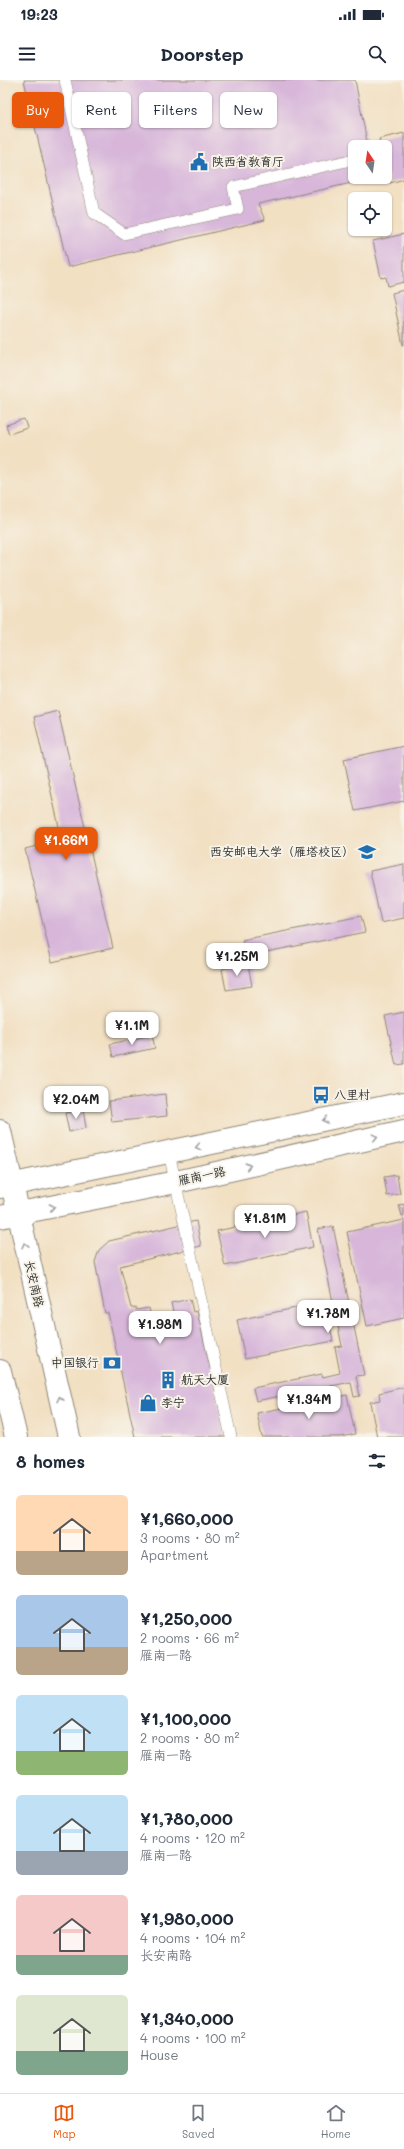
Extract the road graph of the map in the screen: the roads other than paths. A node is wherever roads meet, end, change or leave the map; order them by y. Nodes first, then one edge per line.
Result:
1 (65, 80) edge
2 (348, 161) edge
3 (404, 1103) edge
4 (0, 1131) edge
5 (404, 1131) edge
6 (169, 1153) junction
7 (176, 1182) junction
8 (6, 1186) edge
9 (9, 1215) edge
10 (0, 1371) edge
11 (16, 1437) edge
12 (69, 1437) edge
13 (231, 1437) edge

1 - 2 lane
3 -> 6 main road
4 - 8 main road, 长安南路
7 -> 5 main road, 雁南一路
6 - 7 lane
6 - 8 main road
9 -> 7 main road, 雁南一路
7 - 13 lane
8 - 9 main road, 长安南路
12 -> 9 main road, 长安南路
10 - 11 main road

